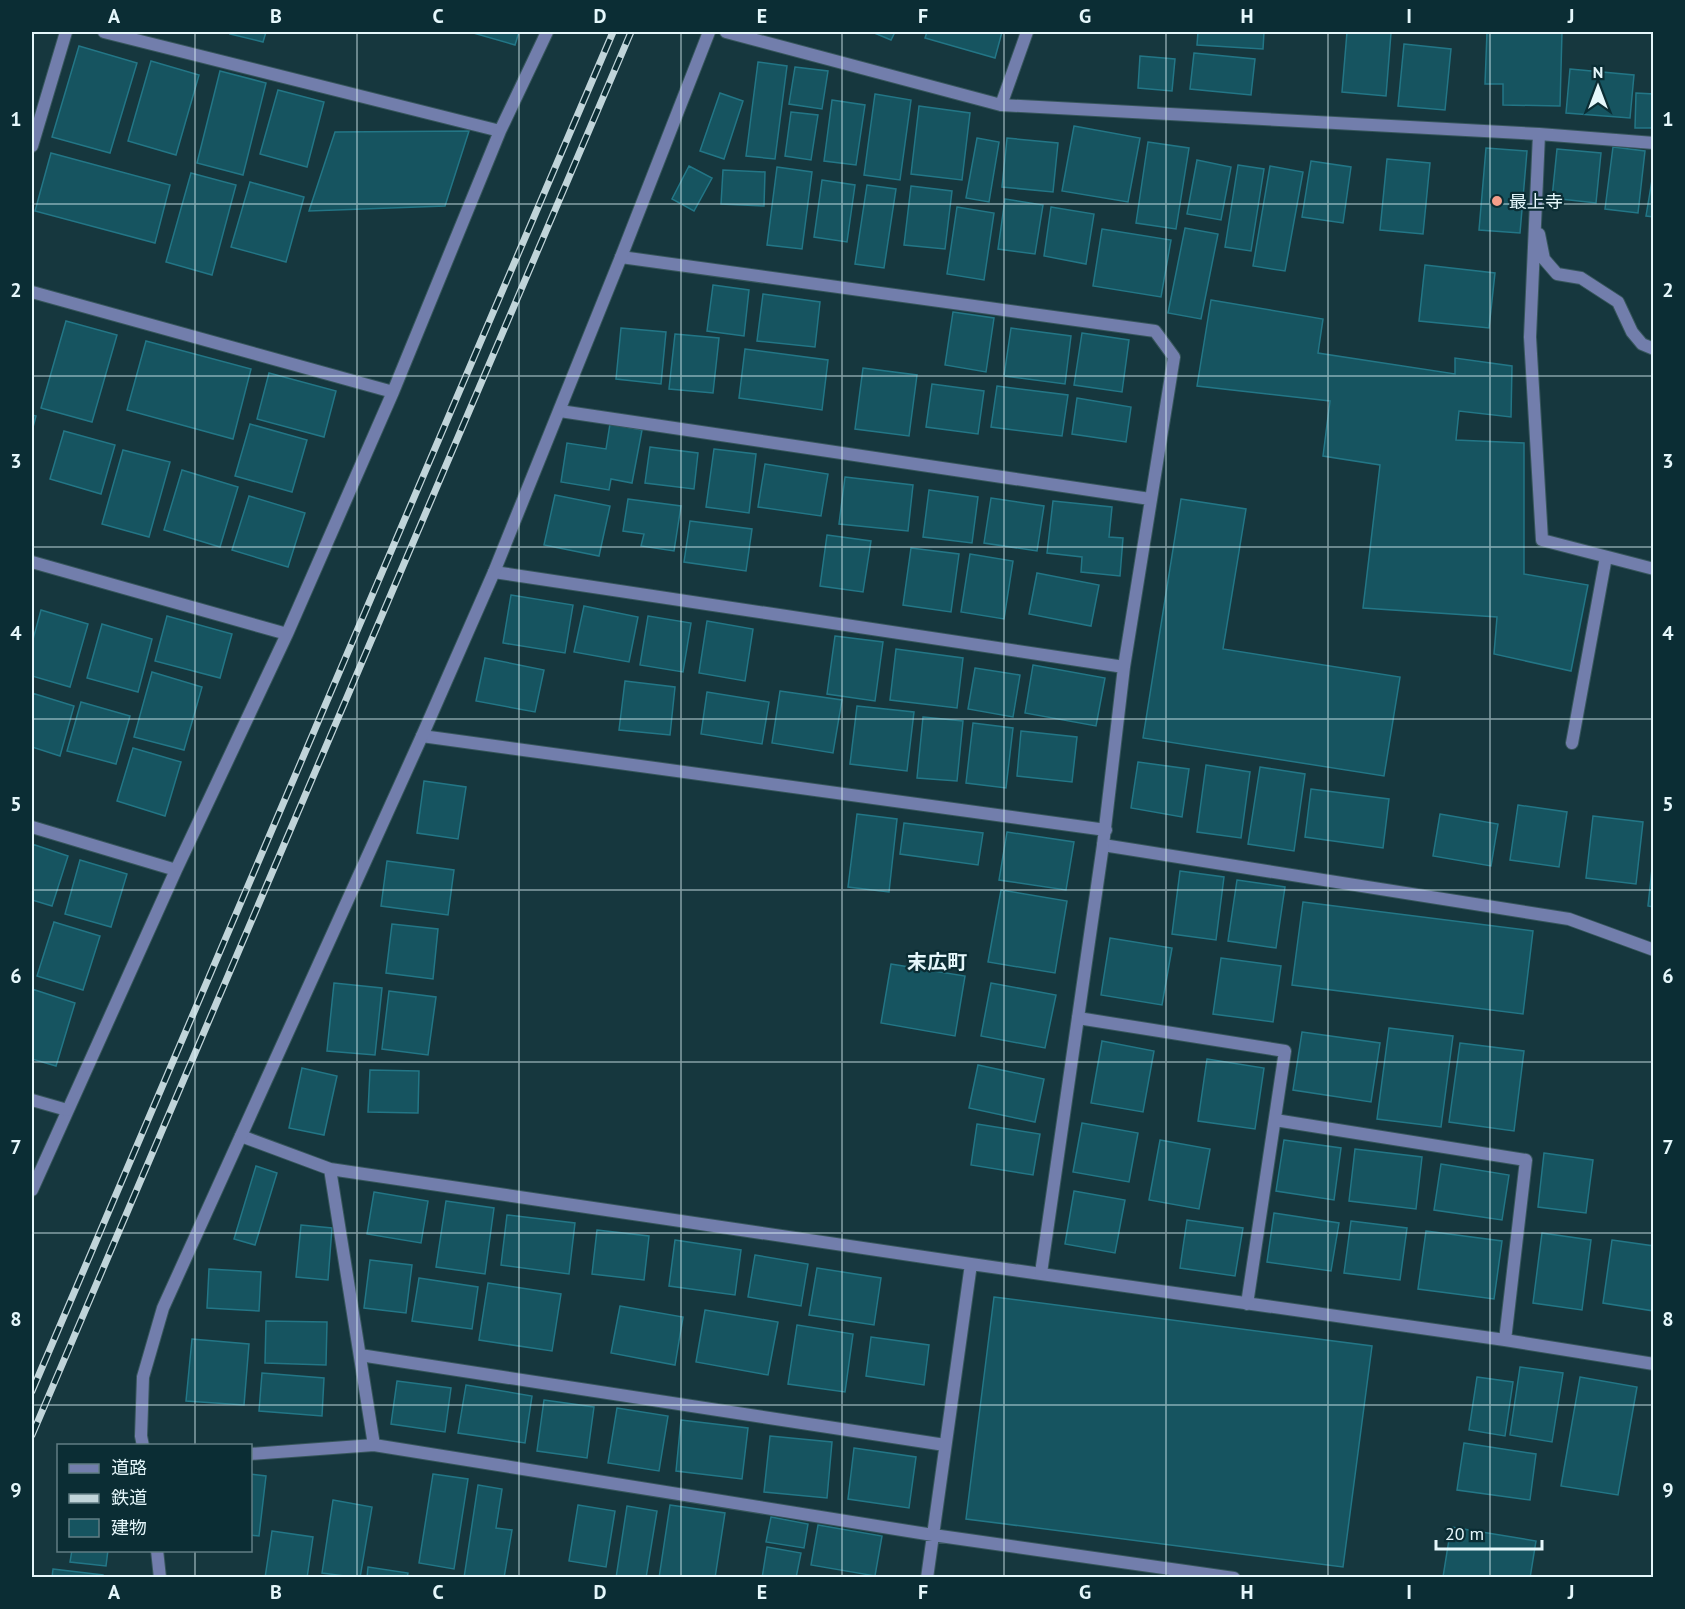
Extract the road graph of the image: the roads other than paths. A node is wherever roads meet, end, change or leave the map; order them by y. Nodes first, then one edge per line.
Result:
1 (66, 32) edge
2 (104, 32) edge
3 (547, 32) edge
4 (709, 32) edge
5 (726, 32) edge
6 (1027, 32) edge
7 (1001, 105) junction
8 (500, 131) junction
9 (1539, 134) junction
10 (1653, 142) edge
11 (32, 146) edge
12 (1535, 216) junction
13 (621, 257) junction
14 (32, 292) edge
15 (1653, 349) edge
16 (393, 392) junction
17 (560, 411) junction
18 (1150, 499) junction
19 (1606, 557) junction
20 (32, 562) edge
21 (1653, 569) edge
22 (494, 572) junction
23 (286, 634) junction
24 (1124, 667) junction
25 (422, 736) junction
26 (1572, 742) dead end
27 (32, 827) edge
28 (1106, 830) junction
29 (1103, 845) junction
30 (176, 870) junction
31 (1653, 950) edge
32 (1078, 1018) junction
33 (32, 1100) edge
34 (67, 1110) junction
35 (1275, 1120) junction
36 (241, 1136) junction
37 (330, 1169) junction
38 (32, 1190) edge
39 (971, 1264) junction
40 (1041, 1273) junction
41 (1247, 1304) junction
42 (1505, 1340) junction
43 (360, 1355) junction
44 (1653, 1364) edge
45 (143, 1444) edge
46 (374, 1445) junction
47 (945, 1445) junction
48 (252, 1454) edge
49 (933, 1535) junction
50 (157, 1552) edge
51 (160, 1578) edge
52 (927, 1578) edge
53 (1234, 1578) edge

1 - 11 street
2 - 8 street
3 - 8 street
4 - 13 street
5 - 7 street
6 - 7 street
7 - 9 street
8 - 16 street
9 - 10 street
9 - 12 street
12 - 15 street
12 - 19 street
13 - 17 street
13 - 18 street
14 - 16 street
16 - 23 street
17 - 18 street
17 - 22 street
18 - 24 street
19 - 21 street
19 - 26 street
20 - 23 street
22 - 24 street
22 - 25 street
23 - 30 street
24 - 28 street
25 - 28 street
25 - 36 street
27 - 30 street
28 - 29 street
29 - 31 street
29 - 32 street
30 - 34 street
32 - 35 street
32 - 40 street
33 - 34 street
34 - 38 street
35 - 41 street
35 - 42 street
36 - 37 street
36 - 45 street
37 - 39 street
37 - 43 street
39 - 40 street
39 - 47 street
40 - 41 street
41 - 42 street
42 - 44 street
43 - 46 street
43 - 47 street
46 - 48 street
46 - 49 street
47 - 49 street
49 - 52 street
49 - 53 street
50 - 51 street

